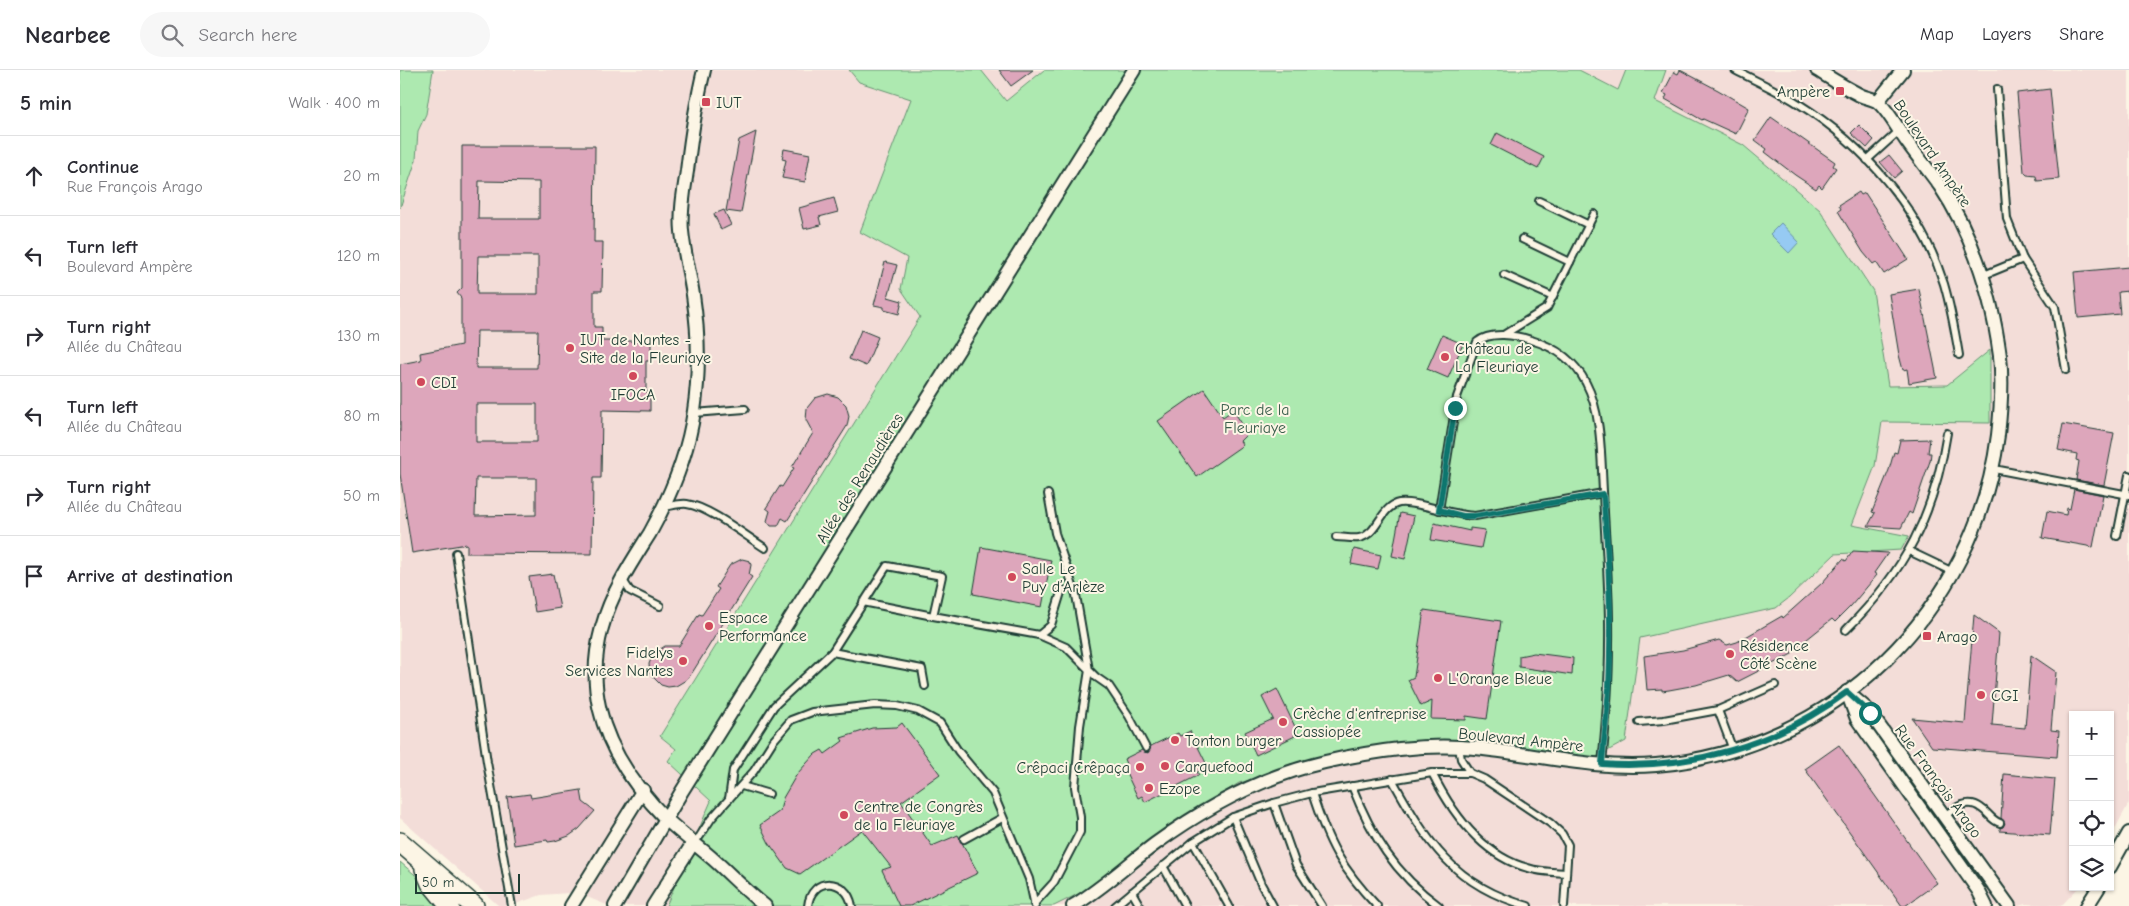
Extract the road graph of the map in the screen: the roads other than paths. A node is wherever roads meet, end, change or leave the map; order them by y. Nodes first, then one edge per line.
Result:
1 (704, 70) edge
2 (1134, 70) edge
3 (1735, 70) edge
4 (1817, 70) edge
5 (1904, 70) edge
6 (1997, 89) dead end
7 (1878, 101) junction
8 (1899, 131) junction
9 (1867, 160) junction
10 (1539, 201) dead end
11 (1594, 214) dead end
12 (1589, 224) junction
13 (1522, 239) dead end
14 (2023, 259) junction
15 (1570, 262) junction
16 (1504, 275) dead end
17 (1984, 275) junction
18 (1553, 297) junction
19 (1504, 335) junction
20 (1959, 355) dead end
21 (2066, 370) dead end
22 (745, 409) dead end
23 (694, 413) junction
24 (1948, 433) dead end
25 (1994, 469) junction
26 (2129, 475) edge
27 (1048, 494) dead end
28 (1603, 494) junction
29 (2127, 495) edge
30 (663, 507) junction
31 (1439, 510) junction
32 (1336, 536) dead end
33 (2117, 536) dead end
34 (765, 548) dead end
35 (1909, 551) junction
36 (456, 554) dead end
37 (1954, 573) junction
38 (622, 579) junction
39 (1062, 589) dead end
40 (864, 602) junction
41 (660, 606) dead end
42 (933, 616) junction
43 (1846, 630) dead end
44 (1039, 635) junction
45 (832, 652) junction
46 (1089, 670) junction
47 (1775, 684) dead end
48 (926, 686) dead end
49 (1847, 692) junction
50 (1718, 710) junction
51 (1640, 722) dead end
52 (1459, 747) junction
53 (1146, 748) dead end
54 (1733, 750) junction
55 (1602, 764) junction
56 (1432, 773) junction
57 (1470, 773) junction
58 (1392, 779) junction
59 (742, 786) junction
60 (1352, 786) junction
61 (642, 790) junction
62 (1312, 793) junction
63 (769, 794) dead end
64 (729, 799) junction
65 (1274, 803) junction
66 (1944, 816) junction
67 (1233, 817) junction
68 (1002, 818) junction
69 (666, 819) junction
70 (2000, 823) dead end
71 (2129, 833) edge
72 (964, 839) dead end
73 (400, 842) edge
74 (1193, 842) junction
75 (693, 843) junction
76 (2114, 859) edge
77 (423, 863) junction
78 (1163, 866) junction
79 (1566, 873) junction
80 (2096, 891) edge
81 (1132, 892) junction
82 (1034, 905) edge
83 (450, 906) edge
84 (474, 906) edge
85 (512, 906) edge
86 (571, 906) edge
87 (615, 906) edge
88 (653, 906) edge
89 (765, 906) edge
90 (808, 906) edge
91 (852, 906) edge
92 (1074, 906) edge
93 (1115, 906) edge
94 (1140, 906) edge
95 (1185, 906) edge
96 (1229, 906) edge
97 (1273, 906) edge
98 (1322, 906) edge
99 (1377, 906) edge
100 (1439, 906) edge
101 (1528, 906) edge
102 (1564, 906) edge
103 (1986, 906) edge
104 (2008, 906) edge
105 (2087, 906) edge

1 - 23 street
2 - 69 street, Allée des Renaudières
3 - 9 lane
4 - 7 street, Boulevard Ampère
5 - 7 street
6 - 14 lane
7 - 8 street, Boulevard Ampère
8 - 9 lane
8 - 17 street, Boulevard Ampère
9 - 20 lane
10 - 12 lane
11 - 12 lane
12 - 15 lane
13 - 15 lane
14 - 17 lane
14 - 21 lane
15 - 18 lane
16 - 18 lane
17 - 25 street, Boulevard Ampère
18 - 19 lane
19 - 28 lane
19 - 31 lane
22 - 23 lane
23 - 30 street
24 - 35 lane
25 - 29 lane
25 - 37 street, Boulevard Ampère
26 - 29 lane
27 - 46 lane
28 - 31 lane
28 - 55 lane
29 - 33 lane
30 - 34 lane
30 - 38 street
31 - 32 lane
35 - 37 lane
35 - 43 lane
36 - 85 lane
37 - 49 street, Boulevard Ampère
38 - 41 lane
38 - 61 street
39 - 44 lane
40 - 42 lane
40 - 42 lane
40 - 45 lane
42 - 44 lane
44 - 46 lane
45 - 48 lane
45 - 64 lane
46 - 53 lane
46 - 82 lane
47 - 50 lane
49 - 54 street, Boulevard Ampère
49 - 66 street, Rue François Arago
49 - 103 street, Rue François Arago
50 - 51 lane
50 - 54 lane
52 - 55 street, Boulevard Ampère
52 - 57 lane
52 - 92 street, Boulevard Ampère
54 - 55 street, Boulevard Ampère
56 - 57 lane
56 - 58 lane
56 - 79 lane
57 - 79 lane
58 - 60 lane
58 - 101 lane
59 - 63 lane
59 - 64 lane
59 - 68 lane
60 - 62 lane
60 - 100 lane
61 - 69 street
61 - 86 street
62 - 65 lane
62 - 99 lane
64 - 75 lane
65 - 67 lane
65 - 98 lane
66 - 70 lane
66 - 104 street, Rue François Arago
67 - 74 lane
67 - 97 lane
68 - 72 lane
68 - 82 lane
69 - 75 street
69 - 87 street, Allée des Renaudières
71 - 76 street
73 - 77 main road
74 - 78 lane
74 - 96 lane
75 - 88 street
75 - 89 street
77 - 83 main road
77 - 84 main road
78 - 81 lane
78 - 95 lane
79 - 102 lane
80 - 105 street
81 - 93 lane
81 - 94 lane
90 - 91 lane

